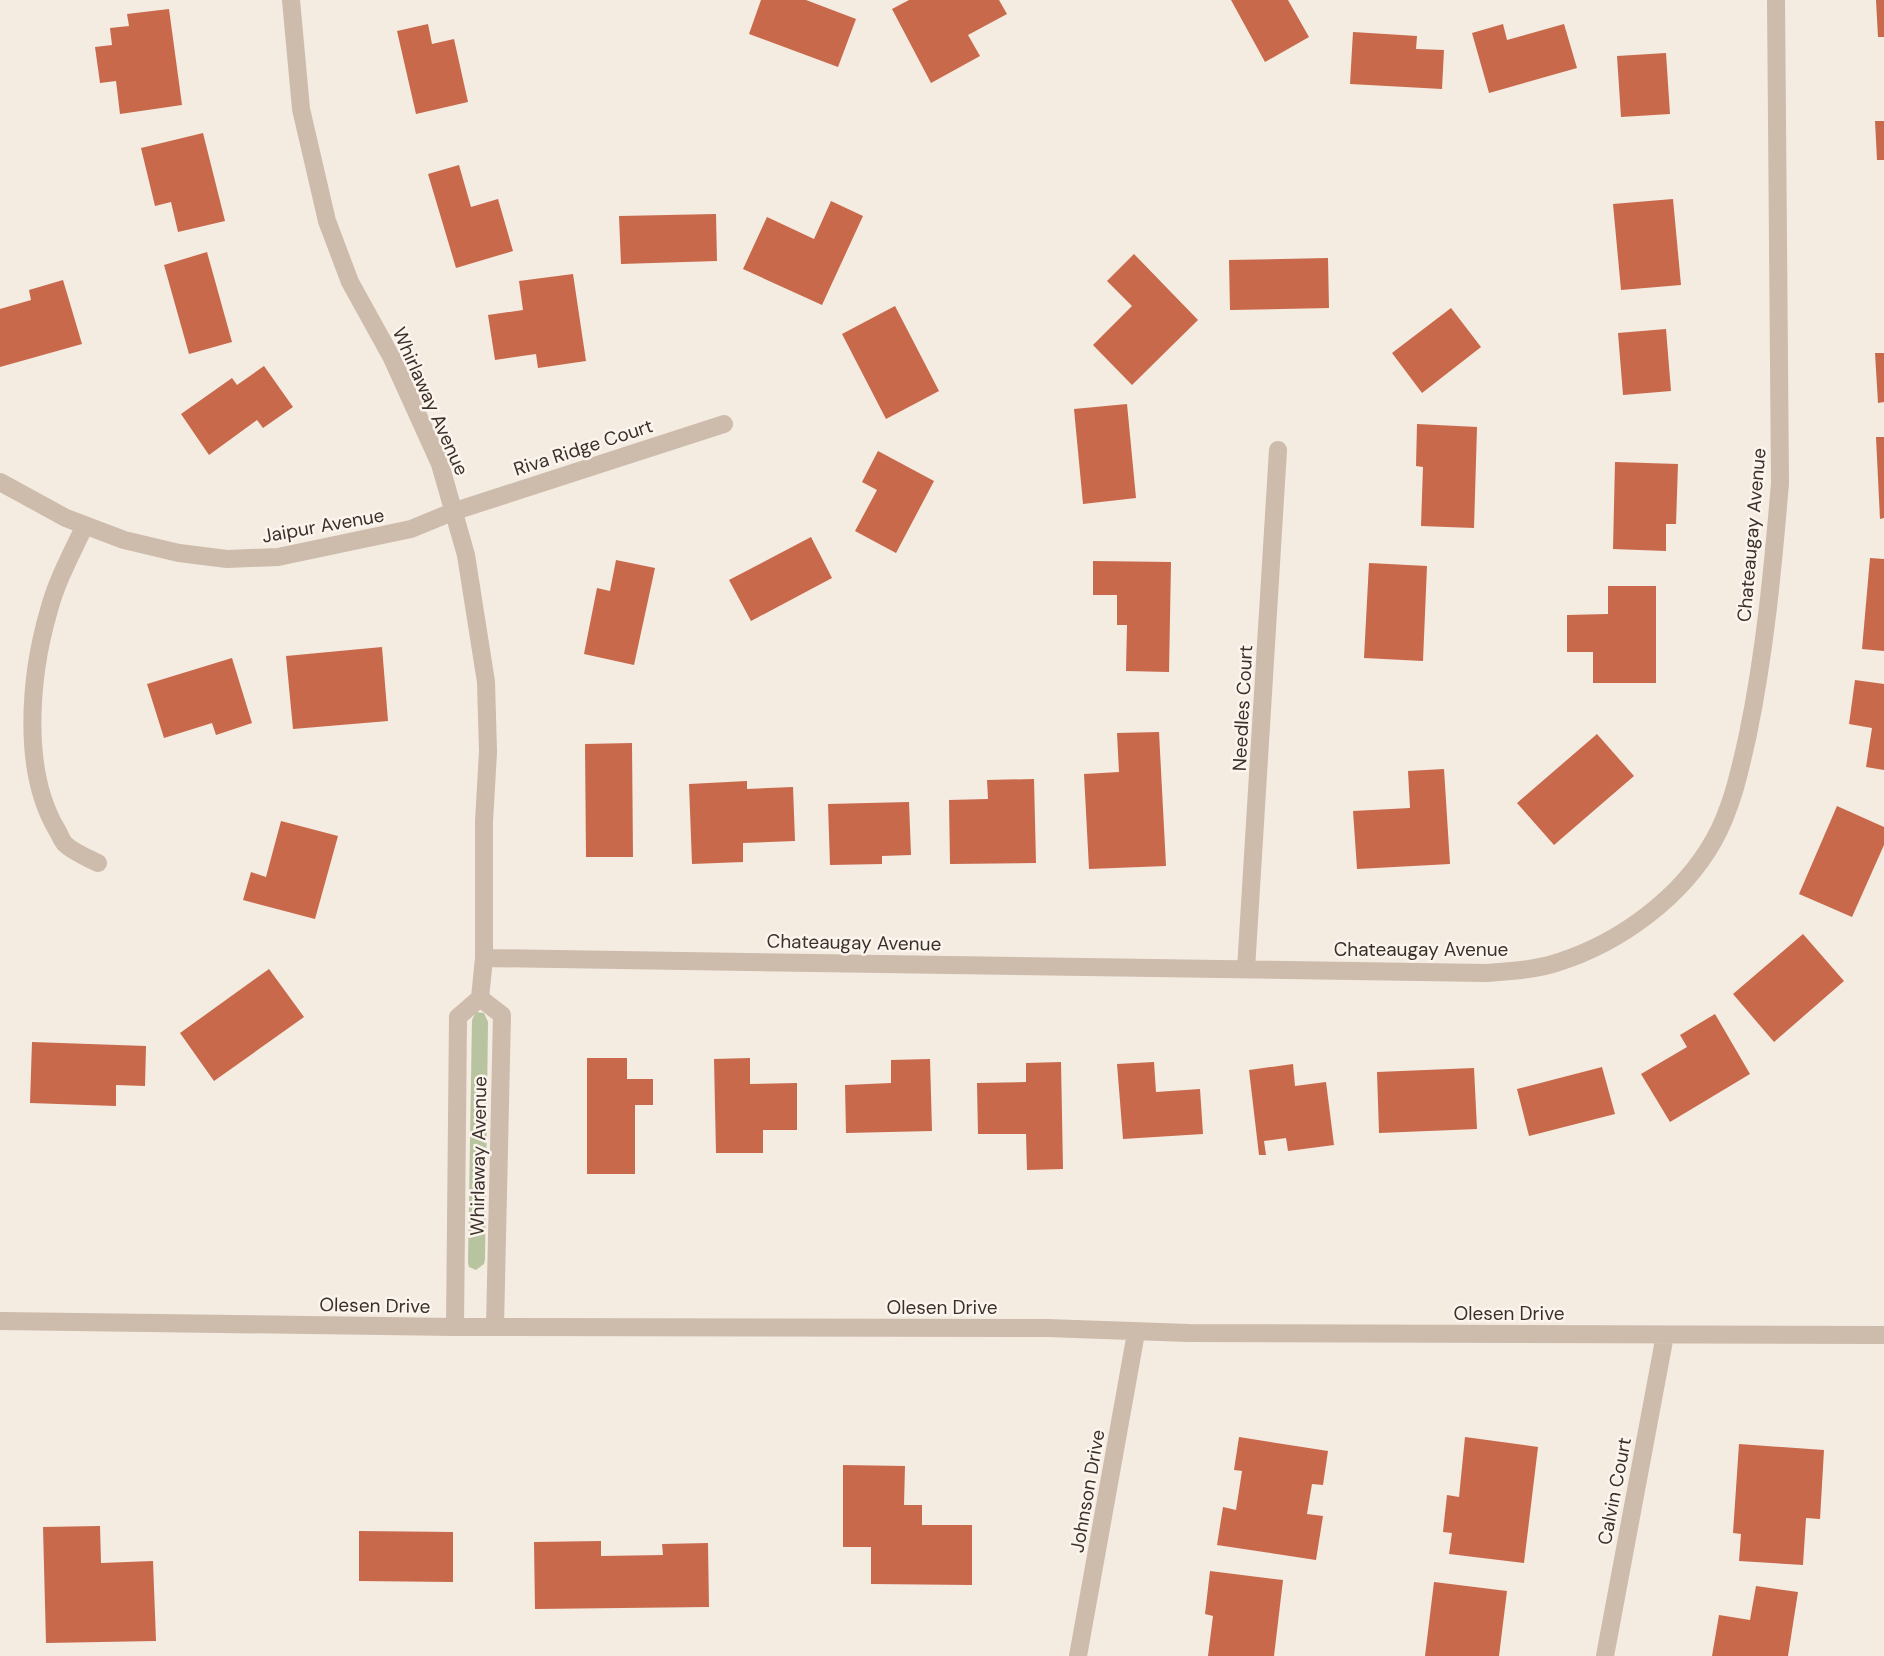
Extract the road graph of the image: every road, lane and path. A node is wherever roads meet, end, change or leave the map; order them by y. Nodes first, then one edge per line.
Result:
1 (291, 0) edge
2 (1776, 0) edge
3 (724, 424) dead end
4 (1278, 450) dead end
5 (0, 482) edge
6 (455, 511) junction
7 (85, 525) junction
8 (98, 863) dead end
9 (484, 958) junction
10 (1246, 969) junction
11 (480, 998) junction
12 (0, 1321) edge
13 (495, 1326) junction
14 (455, 1327) junction
15 (1136, 1333) junction
16 (1665, 1335) junction
17 (1884, 1335) edge
18 (1078, 1656) edge
19 (1605, 1656) edge

1 - 6 street, Whirlaway Avenue
2 - 10 street, Chateaugay Avenue
3 - 6 street, Riva Ridge Court
4 - 10 street, Needles Court
5 - 7 street, Jaipur Avenue
6 - 7 street, Jaipur Avenue
6 - 9 street, Whirlaway Avenue
7 - 8 street
9 - 10 street, Chateaugay Avenue
9 - 11 street, Whirlaway Avenue
11 - 13 street, Whirlaway Avenue
11 - 14 street, Whirlaway Avenue
12 - 14 street, Olesen Drive
13 - 14 street, Olesen Drive
13 - 15 street, Olesen Drive
15 - 16 street, Olesen Drive
15 - 18 street, Johnson Drive
16 - 17 street, Olesen Drive
16 - 19 street, Calvin Court

